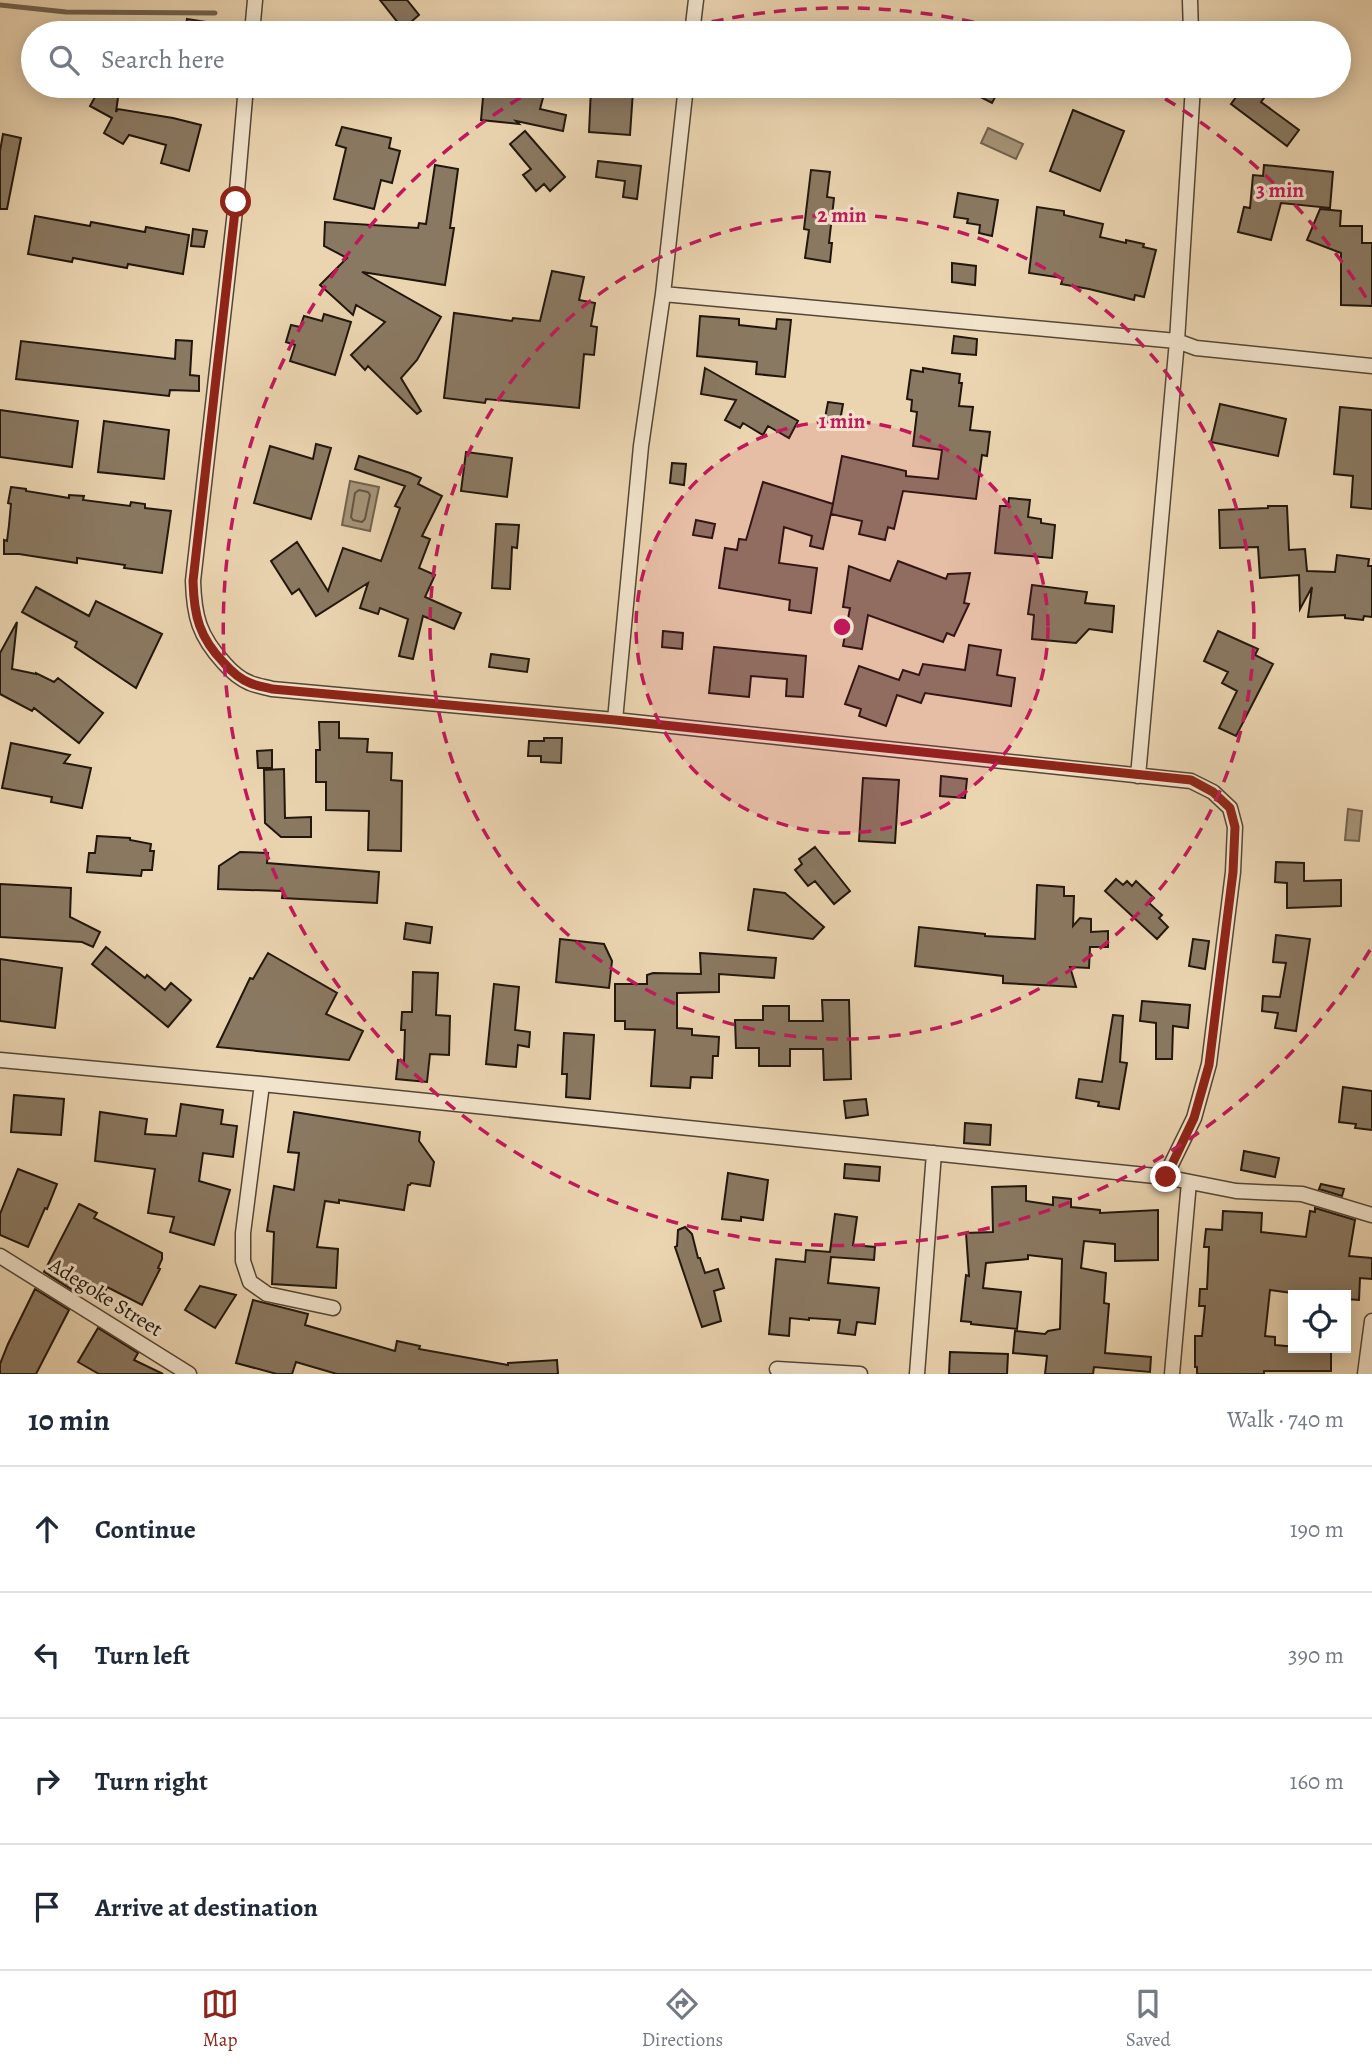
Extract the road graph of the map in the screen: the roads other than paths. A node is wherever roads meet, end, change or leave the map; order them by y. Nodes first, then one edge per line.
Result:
1 (256, 0) edge
2 (696, 0) edge
3 (1190, 0) edge
4 (253, 21) edge
5 (693, 21) edge
6 (1191, 21) edge
7 (245, 98) edge
8 (685, 98) edge
9 (1192, 98) edge
10 (663, 294) junction
11 (1177, 341) junction
12 (1372, 366) edge
13 (615, 720) junction
14 (1138, 776) junction
15 (0, 1060) edge
16 (262, 1084) junction
17 (934, 1153) junction
18 (1166, 1177) junction
19 (1189, 1182) junction
20 (1372, 1215) edge
21 (0, 1256) edge
22 (332, 1308) dead end
23 (1372, 1321) edge
24 (777, 1369) dead end
25 (189, 1374) edge
26 (860, 1374) edge
27 (917, 1374) edge
28 (1172, 1374) edge
29 (1365, 1374) edge

1 - 4 street
2 - 5 street
3 - 6 street
7 - 13 street
8 - 10 street
9 - 11 street
10 - 11 street
10 - 13 street
11 - 12 street
11 - 14 street
13 - 14 street
14 - 18 street
15 - 16 street
16 - 17 street
16 - 22 street
17 - 18 street
17 - 27 street
18 - 19 street
19 - 20 street
19 - 28 street
21 - 25 street, Adegoke Street
23 - 29 street
24 - 26 street

